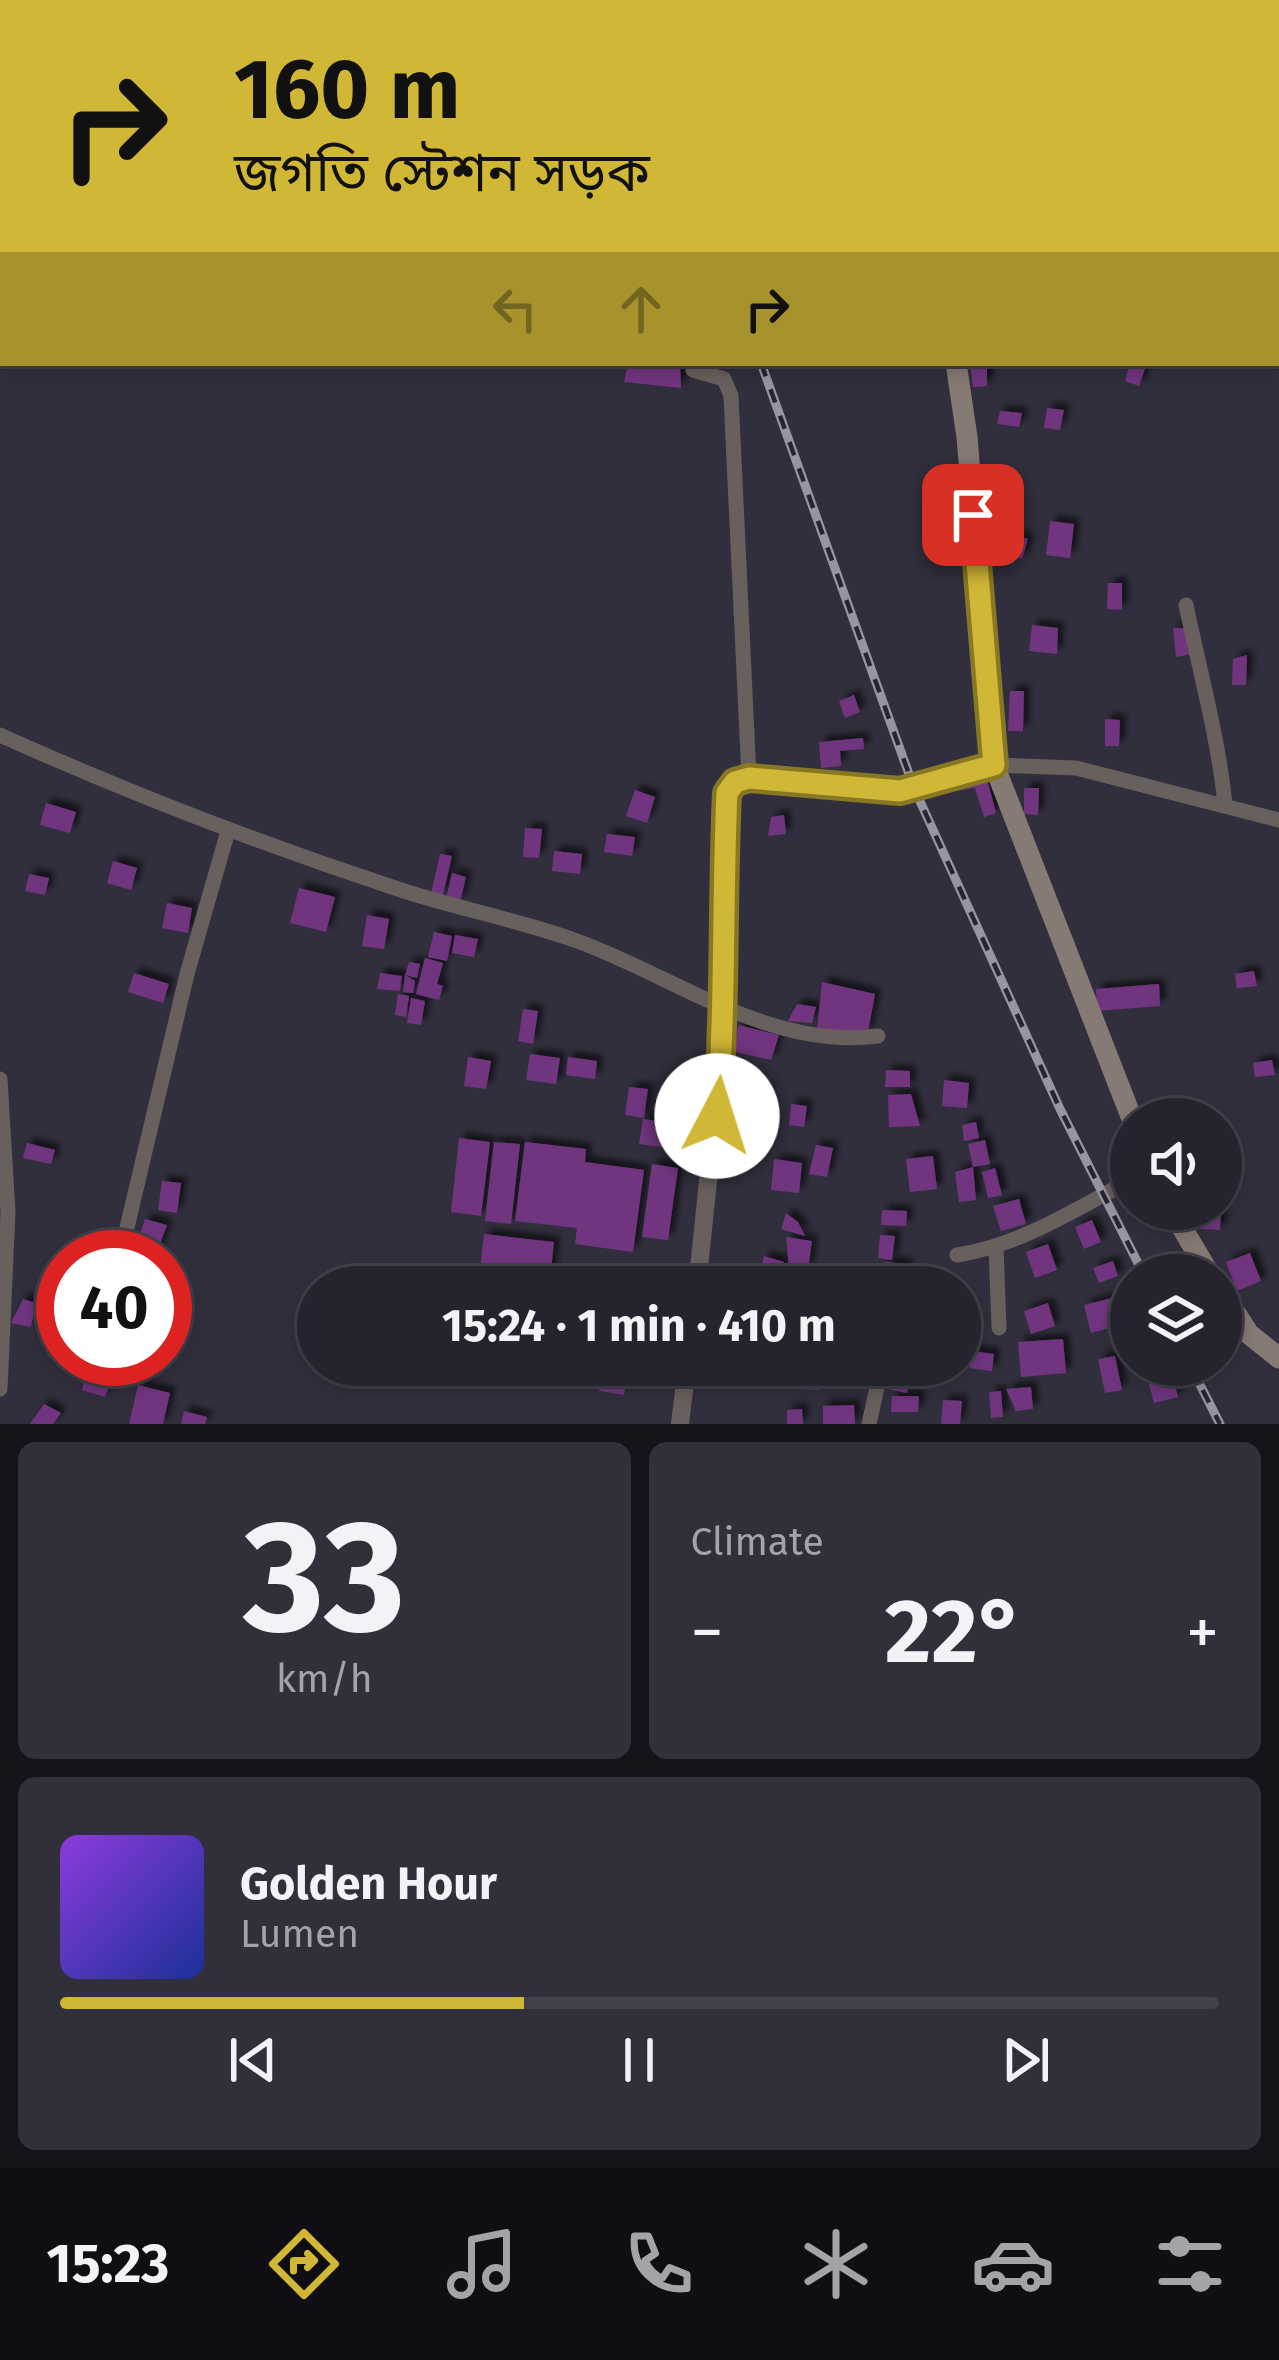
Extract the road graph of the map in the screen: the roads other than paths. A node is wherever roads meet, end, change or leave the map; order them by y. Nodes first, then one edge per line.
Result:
1 (956, 366) edge
2 (693, 370) dead end
3 (1186, 605) dead end
4 (0, 735) edge
5 (994, 765) junction
6 (749, 778) junction
7 (1225, 804) junction
8 (1279, 820) edge
9 (228, 831) junction
10 (726, 1008) junction
11 (878, 1036) dead end
12 (0, 1079) edge
13 (1124, 1098) edge
14 (1110, 1191) edge
15 (126, 1230) edge
16 (996, 1247) junction
17 (957, 1255) dead end
18 (699, 1266) edge
19 (1242, 1324) edge
20 (999, 1328) dead end
21 (1279, 1358) edge
22 (685, 1386) edge
23 (877, 1386) edge
24 (0, 1389) edge
25 (680, 1424) edge
26 (868, 1424) edge

1 - 5 main road
2 - 6 street
3 - 7 street
4 - 9 street
5 - 6 street
5 - 7 street
5 - 13 main road
6 - 10 street
7 - 8 street
9 - 10 street
9 - 15 street
10 - 11 street
10 - 18 street
12 - 24 street
14 - 16 street
16 - 17 street
16 - 20 street
19 - 21 main road
22 - 25 street
23 - 26 street

